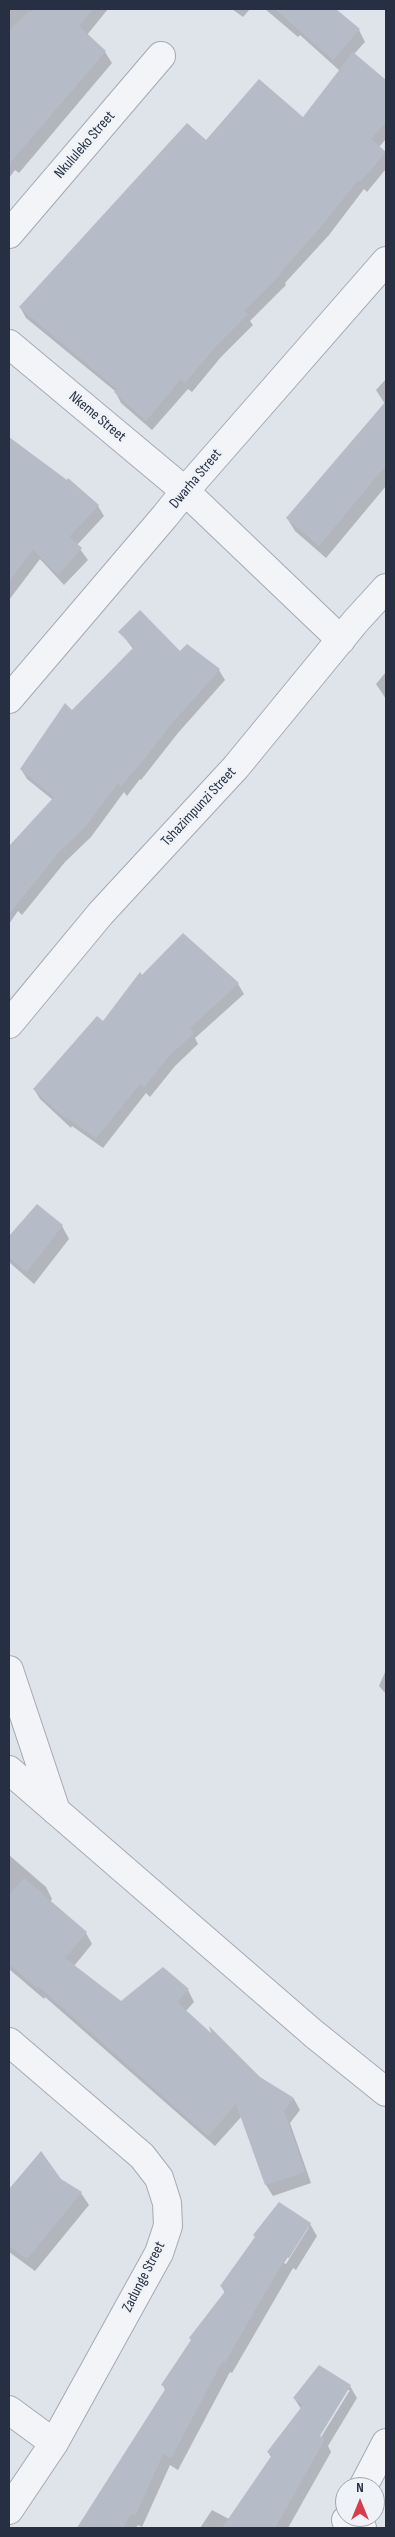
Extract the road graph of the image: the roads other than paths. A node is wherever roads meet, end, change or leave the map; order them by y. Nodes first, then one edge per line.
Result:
1 (161, 56) dead end
2 (9, 234) edge
3 (386, 262) edge
4 (9, 344) edge
5 (185, 490) junction
6 (386, 588) edge
7 (341, 640) junction
8 (9, 699) edge
9 (9, 1024) edge
10 (9, 1670) edge
11 (9, 1770) edge
12 (57, 1812) junction
13 (9, 2042) edge
14 (386, 2092) edge
15 (9, 2410) edge
16 (54, 2443) junction
17 (386, 2443) edge
18 (368, 2477) edge
19 (9, 2510) edge

1 - 2 street, Nkululeko Street
3 - 5 street, Dwarha Street
4 - 5 street, Nkeme Street
5 - 7 street, Nkeme Street
5 - 8 street, Dwarha Street
6 - 7 street, Tshazimpunzi Street
7 - 9 street, Tshazimpunzi Street
10 - 12 street
11 - 12 street
12 - 14 street
13 - 16 street, Zadunge Street
15 - 16 street
16 - 19 street, Zadunge Street
17 - 18 street

